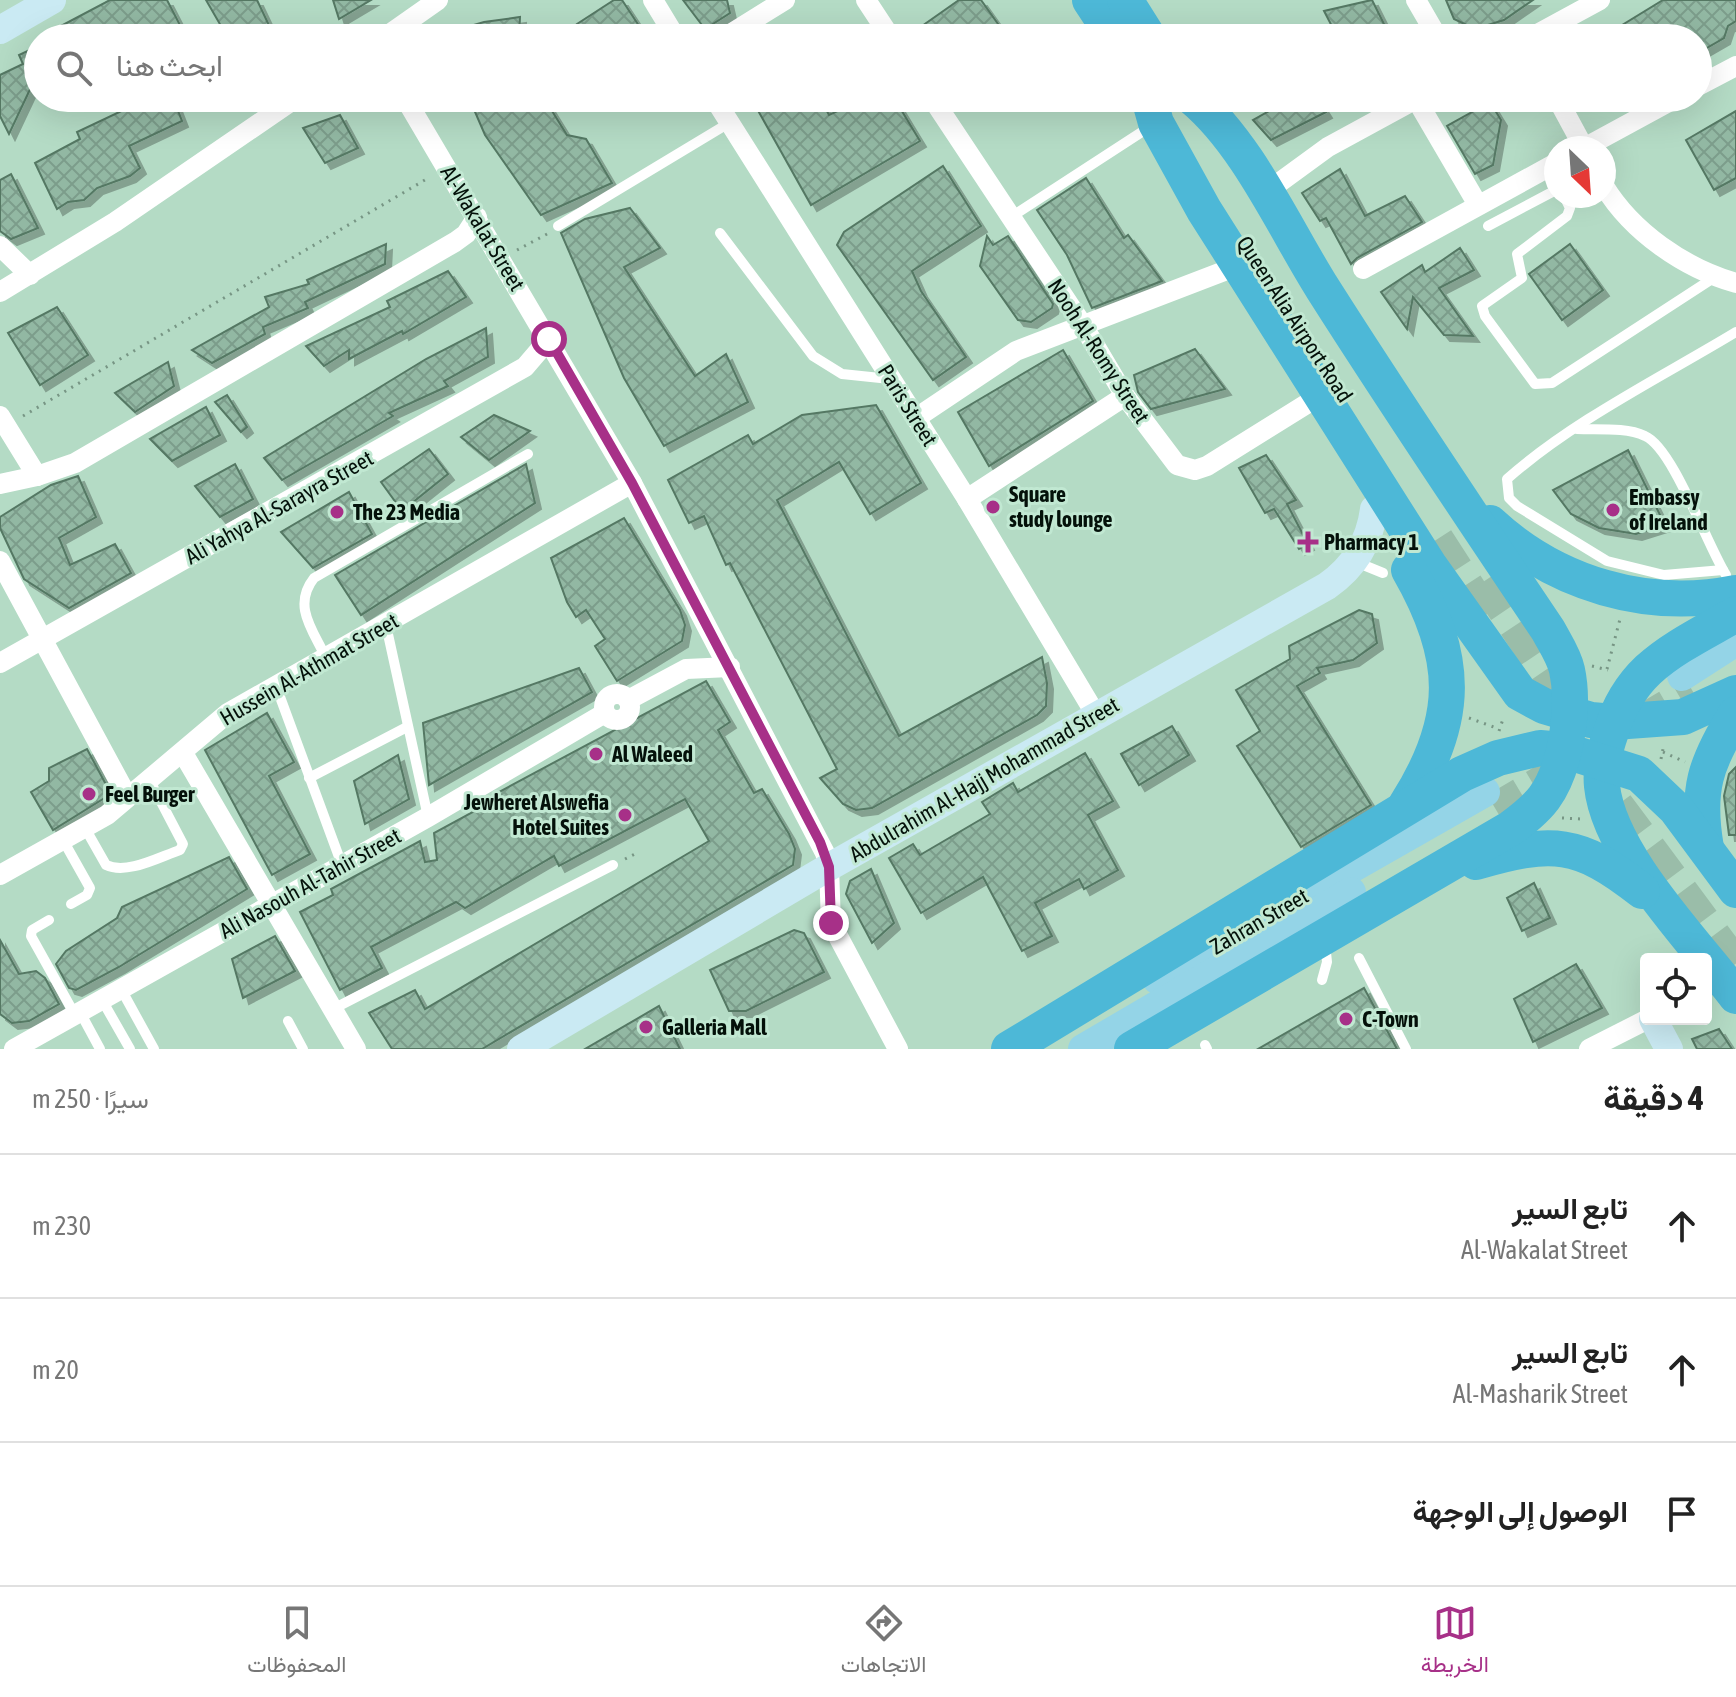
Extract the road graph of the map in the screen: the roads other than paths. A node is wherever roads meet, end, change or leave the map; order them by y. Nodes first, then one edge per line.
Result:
1 (15, 0) edge
2 (52, 0) edge
3 (438, 0) edge
4 (653, 0) edge
5 (785, 0) edge
6 (866, 0) edge
7 (1090, 0) edge
8 (1125, 0) edge
9 (1416, 0) edge
10 (1588, 3) edge
11 (0, 9) edge
12 (404, 24) edge
13 (668, 24) edge
14 (746, 24) edge
15 (882, 24) edge
16 (1106, 24) edge
17 (1140, 24) edge
18 (1430, 24) edge
19 (1553, 24) edge
20 (0, 30) edge
21 (1736, 66) edge
22 (1712, 79) edge
23 (276, 112) edge
24 (414, 112) edge
25 (722, 112) edge
26 (941, 112) edge
27 (1145, 112) edge
28 (1156, 112) edge
29 (1157, 112) edge
30 (1195, 112) edge
31 (1207, 112) edge
32 (1393, 112) edge
33 (1424, 112) edge
34 (1565, 112) edge
35 (1650, 112) edge
36 (729, 123) junction
37 (1578, 136) edge
38 (1606, 136) edge
39 (1544, 175) edge
40 (1265, 193) junction
41 (1544, 196) edge
42 (1616, 202) edge
43 (1478, 205) junction
44 (1570, 208) edge
45 (477, 217) junction
46 (1011, 217) junction
47 (1488, 226) dead end
48 (556, 228) road end
49 (720, 233) dead end
50 (0, 246) edge
51 (1240, 265) junction
52 (1363, 269) dead end
53 (30, 275) junction
54 (1715, 277) junction
55 (1736, 283) edge
56 (0, 292) edge
57 (1084, 327) junction
58 (1736, 332) edge
59 (549, 339) junction
60 (892, 379) junction
61 (1321, 395) junction
62 (1125, 396) junction
63 (916, 418) junction
64 (3, 421) edge
65 (1576, 429) junction
66 (1352, 445) junction
67 (528, 454) dead end
68 (37, 476) junction
69 (632, 483) junction
70 (0, 484) edge
71 (967, 499) junction
72 (1374, 509) junction
73 (1450, 522) junction
74 (0, 561) edge
75 (1354, 561) junction
76 (1383, 573) dead end
77 (1732, 584) edge
78 (1736, 614) edge
79 (386, 625) junction
80 (43, 639) junction
81 (1736, 641) edge
82 (326, 658) junction
83 (1736, 662) edge
84 (0, 663) edge
85 (730, 667) junction
86 (276, 686) junction
87 (1736, 693) edge
88 (1567, 713) junction
89 (1736, 714) edge
90 (1096, 715) junction
91 (1614, 722) junction
92 (407, 727) junction
93 (1563, 750) junction
94 (183, 753) junction
95 (1603, 761) junction
96 (309, 778) junction
97 (149, 779) junction
98 (127, 796) junction
99 (428, 817) junction
100 (1382, 818) junction
101 (85, 828) junction
102 (63, 840) junction
103 (1707, 850) junction
104 (342, 865) junction
105 (613, 865) dead end
106 (829, 867) junction
107 (0, 875) edge
108 (1421, 880) junction
109 (1736, 890) edge
110 (273, 903) junction
111 (71, 904) dead end
112 (1666, 909) junction
113 (49, 920) dead end
114 (1323, 938) junction
115 (1698, 953) edge
116 (1359, 958) dead end
117 (1712, 971) edge
118 (1322, 980) dead end
119 (121, 989) junction
120 (1736, 996) edge
121 (102, 1000) junction
122 (333, 1009) junction
123 (78, 1014) junction
124 (288, 1021) dead end
125 (1640, 1024) edge
126 (1654, 1025) edge
127 (14, 1049) edge
128 (100, 1049) edge
129 (130, 1049) edge
130 (154, 1049) edge
131 (303, 1049) edge
132 (356, 1049) edge
133 (521, 1049) edge
134 (898, 1049) edge
135 (1009, 1049) edge
136 (1033, 1049) edge
137 (1083, 1049) edge
138 (1132, 1049) edge
139 (1406, 1049) edge
140 (1589, 1049) edge
141 (1669, 1049) edge

1 - 11 street
2 - 20 street
3 - 12 street
4 - 13 street
5 - 14 street
6 - 15 street
7 - 16 highway
8 - 17 highway
9 - 18 street
10 - 19 street
21 - 22 street
23 - 53 street
24 - 45 street, Al-Wakalat Street
25 - 36 street, Paris Street
26 - 46 street, Nooh Al-Romy Street
27 - 46 lane
28 - 51 highway
29 - 73 highway, Queen Alia Airport Road
30 - 73 highway, Queen Alia Airport Road
31 - 40 highway
32 - 40 street
33 - 43 street
34 - 37 street
35 - 38 street
36 - 48 lane
36 - 60 street, Paris Street
39 - 43 street
40 - 73 highway
41 - 47 lane
42 - 54 street
43 - 52 street
44 - 54 lane
45 - 59 street, Al-Wakalat Street
45 - 68 street
46 - 57 street, Nooh Al-Romy Street
49 - 60 lane
50 - 53 street
51 - 57 street
51 - 61 highway
53 - 56 street
54 - 55 street
57 - 62 street, Nooh Al-Romy Street
57 - 63 street
58 - 65 lane
59 - 69 street, Al-Wakalat Street
59 - 80 street, Ali Yahya Al-Sarayra Street
60 - 63 street, Paris Street
61 - 62 street, Nooh Al-Romy Street
61 - 66 highway
62 - 71 street
63 - 71 street, Paris Street
64 - 68 street
65 - 77 lane
65 - 77 lane
66 - 72 highway
66 - 88 highway
67 - 82 lane
68 - 70 street
69 - 79 street, Hussein Al-Athmat Street
69 - 85 street, Al-Wakalat Street
71 - 90 street, Paris Street
72 - 75 street, Abdulrahim Al-Hajj Mohammad Street
72 - 100 highway
73 - 77 highway
73 - 88 highway
74 - 80 street
75 - 76 lane
75 - 90 street, Abdulrahim Al-Hajj Mohammad Street
78 - 91 highway
79 - 82 street, Hussein Al-Athmat Street
79 - 92 lane
80 - 84 street, Ali Yahya Al-Sarayra Street
80 - 98 street
81 - 83 main road
82 - 86 street, Hussein Al-Athmat Street
85 - 99 street, Ali Nasouh Al-Tahir Street
85 - 106 street, Al-Wakalat Street
86 - 94 street, Hussein Al-Athmat Street
86 - 96 lane
87 - 91 highway
88 - 91 highway
88 - 93 highway
89 - 103 highway
90 - 106 street, Abdulrahim Al-Hajj Mohammad Street
91 - 95 highway
92 - 96 lane
92 - 99 lane
93 - 95 highway
93 - 100 highway
93 - 108 highway
94 - 97 street, Hussein Al-Athmat Street
94 - 110 street
95 - 103 highway
95 - 112 highway
96 - 104 lane
97 - 98 street, Hussein Al-Athmat Street
97 - 101 lane
98 - 101 street, Hussein Al-Athmat Street
99 - 104 street, Ali Nasouh Al-Tahir Street
100 - 135 highway
101 - 102 street, Hussein Al-Athmat Street
102 - 107 street, Hussein Al-Athmat Street
102 - 111 lane
103 - 109 highway
104 - 110 street, Ali Nasouh Al-Tahir Street
105 - 122 lane
106 - 133 street, Abdulrahim Al-Hajj Mohammad Street
106 - 134 street
108 - 112 highway
108 - 114 highway
110 - 119 street, Ali Nasouh Al-Tahir Street
110 - 122 street
112 - 115 highway
113 - 123 lane
114 - 118 lane
114 - 138 highway
116 - 139 lane
117 - 120 highway
119 - 121 street, Ali Nasouh Al-Tahir Street
119 - 130 lane
121 - 123 street, Ali Nasouh Al-Tahir Street
121 - 129 lane
122 - 132 street
123 - 127 street, Ali Nasouh Al-Tahir Street
123 - 128 lane
124 - 131 lane
125 - 140 street
126 - 141 street
136 - 137 main road, Zahran Street

